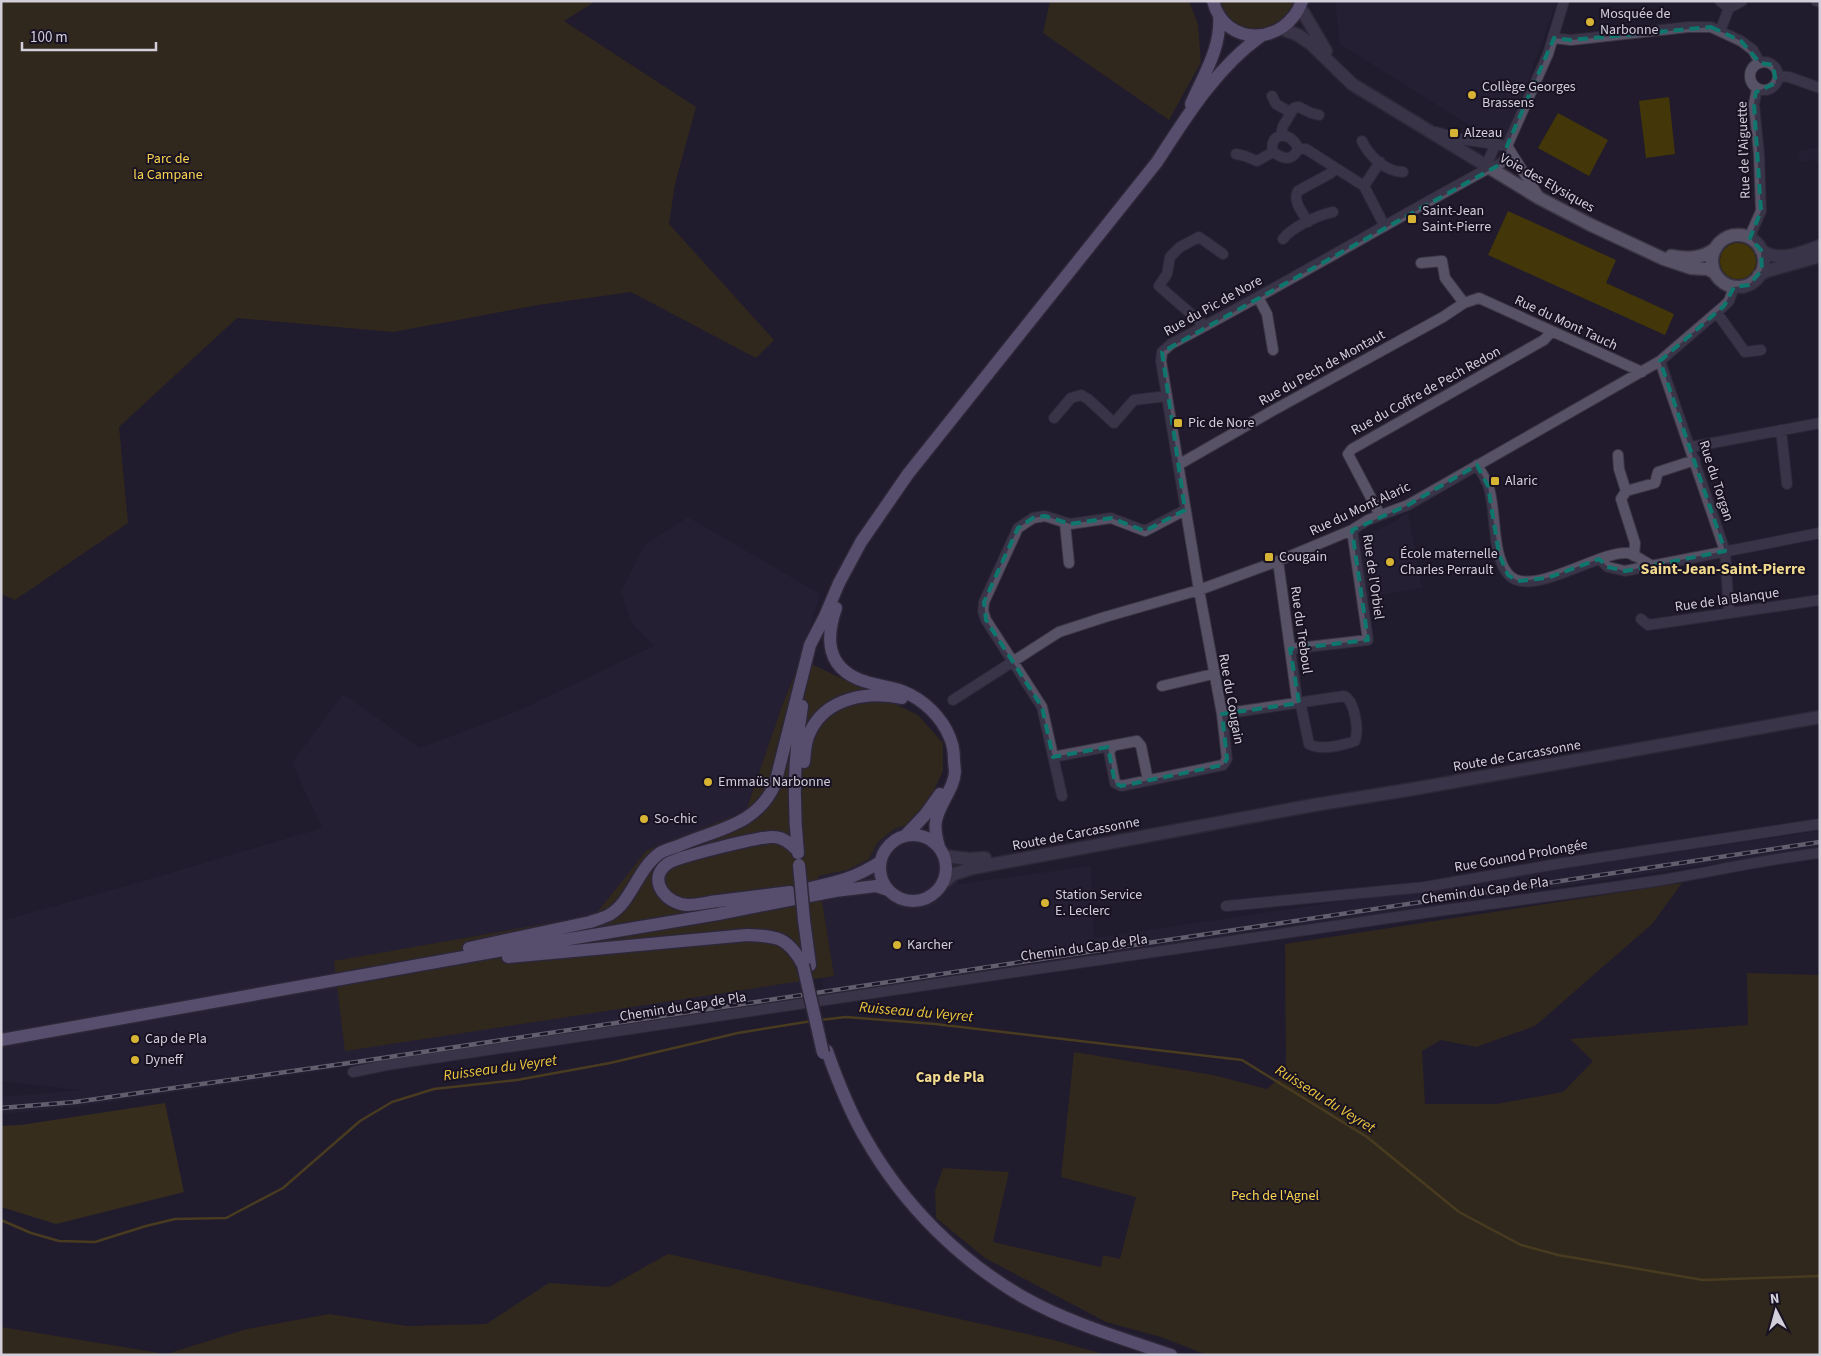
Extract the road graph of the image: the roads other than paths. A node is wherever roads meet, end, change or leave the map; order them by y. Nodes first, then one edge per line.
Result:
1 (1213, 1) edge
2 (1564, 1) edge
3 (1720, 1) edge
4 (1742, 1) edge
5 (1300, 5) edge
6 (1729, 8) junction
7 (1219, 15) junction
8 (1282, 28) junction
9 (1720, 31) junction
10 (1261, 36) junction
11 (1554, 38) junction
12 (1760, 63) junction
13 (1337, 68) junction
14 (1778, 76) junction
15 (1818, 84) edge
16 (1757, 89) junction
17 (1272, 96) dead end
18 (1290, 112) junction
19 (1319, 115) dead end
20 (1182, 122) junction
21 (1430, 131) junction
22 (1281, 135) junction
23 (1362, 141) dead end
24 (1504, 146) junction
25 (1298, 148) junction
26 (1273, 152) junction
27 (1236, 154) dead end
28 (1380, 162) junction
29 (1334, 168) junction
30 (1489, 168) junction
31 (1403, 172) dead end
32 (1364, 186) junction
33 (1539, 198) junction
34 (1333, 212) dead end
35 (1308, 222) junction
36 (1384, 225) junction
37 (1749, 238) junction
38 (1283, 239) dead end
39 (1820, 246) edge
40 (1716, 248) junction
41 (1761, 250) junction
42 (1647, 251) junction
43 (1223, 254) dead end
44 (1820, 256) edge
45 (1421, 264) dead end
46 (1715, 273) junction
47 (1759, 275) junction
48 (1734, 287) junction
49 (1258, 297) junction
50 (1479, 298) joint
51 (1464, 304) junction
52 (1717, 312) junction
53 (1204, 326) junction
54 (1550, 332) junction
55 (1273, 350) dead end
56 (1761, 350) dead end
57 (1660, 361) junction
58 (1642, 372) junction
59 (1167, 396) junction
60 (1054, 418) dead end
61 (1820, 423) edge
62 (1781, 430) junction
63 (1690, 447) junction
64 (1618, 455) dead end
65 (1695, 460) junction
66 (1178, 465) junction
67 (1478, 465) junction
68 (908, 474) junction
69 (1787, 484) dead end
70 (1626, 491) junction
71 (1185, 510) junction
72 (1380, 515) junction
73 (1064, 523) junction
74 (1352, 530) junction
75 (1820, 533) edge
76 (1725, 551) junction
77 (1634, 556) junction
78 (1599, 559) junction
79 (1278, 561) junction
80 (1069, 563) dead end
81 (1651, 566) junction
82 (1199, 590) junction
83 (1820, 600) edge
84 (1728, 613) junction
85 (825, 616) junction
86 (1641, 619) dead end
87 (1290, 649) junction
88 (1013, 662) junction
89 (1213, 674) junction
90 (1162, 686) dead end
91 (953, 700) dead end
92 (923, 703) junction
93 (1300, 703) junction
94 (1222, 714) junction
95 (1820, 718) edge
96 (1113, 746) junction
97 (1053, 758) junction
98 (954, 762) junction
99 (1148, 780) junction
100 (1062, 796) dead end
101 (1220, 821) junction
102 (1820, 824) edge
103 (905, 836) junction
104 (797, 850) junction
105 (941, 852) junction
106 (1820, 854) edge
107 (880, 862) junction
108 (942, 884) junction
109 (888, 890) junction
110 (790, 892) junction
111 (1226, 906) dead end
112 (470, 948) junction
113 (806, 965) junction
114 (406, 968) junction
115 (1, 1034) edge
116 (1, 1040) edge
117 (825, 1052) junction
118 (353, 1072) dead end
119 (1148, 1355) edge
120 (1171, 1355) edge

1 - 7 main road
2 - 11 street
3 - 6 street
4 - 6 street
5 - 8 main road
5 - 13 main road, Voie des Elysiques
6 - 9 street
7 - 10 main road
7 - 20 main road
8 - 10 main road
8 - 13 main road, Voie des Elysiques
9 - 11 street
9 - 12 street
10 - 20 main road
11 - 24 street
12 - 14 street
12 - 16 street
13 - 21 main road, Voie des Elysiques
14 - 15 street
14 - 16 street
16 - 37 street, Rue de l'Aiguette
17 - 18 street
18 - 19 street
18 - 22 street
20 - 68 main road
21 - 24 street
21 - 30 main road, Voie des Elysiques
22 - 25 street
22 - 26 street
23 - 28 street
24 - 30 street
24 - 30 street, Rue du Pic de Nore
24 - 33 street
25 - 26 street
25 - 29 street
26 - 27 street
28 - 31 street
28 - 32 street
29 - 32 street
29 - 35 street
30 - 33 main road, Voie des Elysiques
30 - 36 street, Rue du Pic de Nore
32 - 36 street
33 - 42 main road, Voie des Elysiques
34 - 35 street
35 - 38 street
36 - 49 street, Rue du Pic de Nore
37 - 40 main road
37 - 41 main road
39 - 41 main road
40 - 42 main road, Voie des Elysiques
40 - 46 main road
41 - 47 main road
42 - 46 main road, Voie des Elysiques
43 - 53 street
44 - 47 main road
45 - 51 street
46 - 48 main road
47 - 48 main road
48 - 52 street, Rue du Mont Alaric
49 - 53 street, Rue du Pic de Nore
49 - 55 street
50 - 51 street, Rue du Pech de Montaut
50 - 54 street, Rue du Mont Tauch
51 - 66 street, Rue du Pech de Montaut
52 - 56 street
52 - 57 street, Rue du Mont Alaric
53 - 59 street, Rue du Pic de Nore
54 - 58 street, Rue du Mont Tauch
54 - 72 street, Rue du Coffre de Pech Redon
57 - 58 street, Rue du Mont Alaric
57 - 63 street, Rue du Torgan
58 - 67 street, Rue du Mont Alaric
59 - 60 street
59 - 66 street, Rue du Pic de Nore
61 - 62 street
62 - 63 street
62 - 69 street
63 - 65 street, Rue du Torgan
64 - 70 street
65 - 70 street
65 - 76 street, Rue du Torgan
66 - 71 street, Rue du Pic de Nore
67 - 72 street, Rue du Mont Alaric
67 - 78 street
68 - 85 main road
68 - 92 main road
70 - 77 street
71 - 73 street
71 - 82 street, Rue du Pic de Nore
72 - 74 street, Rue du Mont Alaric
73 - 80 street
73 - 88 street
74 - 79 street, Rue du Mont Alaric
74 - 87 street, Rue de l'Orbiel
75 - 76 street
76 - 81 street
76 - 84 street, Rue du Torgan
77 - 78 street
77 - 81 street
78 - 81 street
79 - 82 street, Rue du Mont Alaric
79 - 87 street, Rue du Treboul
82 - 88 street, Rue du Mont Alaric
82 - 89 street, Rue du Cougain
83 - 84 street, Rue de la Blanque
84 - 86 street, Rue de la Blanque
85 - 104 main road
85 - 112 main road
87 - 93 street, Rue du Treboul
88 - 91 street, Rue du Mont Alaric
88 - 97 street
89 - 90 street
89 - 94 street, Rue du Cougain
92 - 98 main road
92 - 104 main road
93 - 93 street, Rue du Treboul
93 - 94 street
94 - 99 street, Rue du Cougain
95 - 101 main road, Route de Carcassonne
96 - 97 street
96 - 99 street
96 - 99 street, Rue du Cougain
97 - 100 street
98 - 103 main road
98 - 105 main road
101 - 105 main road, Route de Carcassonne
101 - 108 main road, Route de Carcassonne
102 - 111 street, Rue Gounod Prolongée
103 - 105 main road
103 - 107 main road
104 - 110 main road
104 - 113 main road, bridge
105 - 108 main road
106 - 118 street, Chemin du Cap de Pla
107 - 109 main road
107 - 110 main road
108 - 109 main road
109 - 114 main road
110 - 112 main road
112 - 115 main road
113 - 114 main road
113 - 117 main road, bridge
114 - 116 main road
117 - 119 main road
117 - 120 main road

